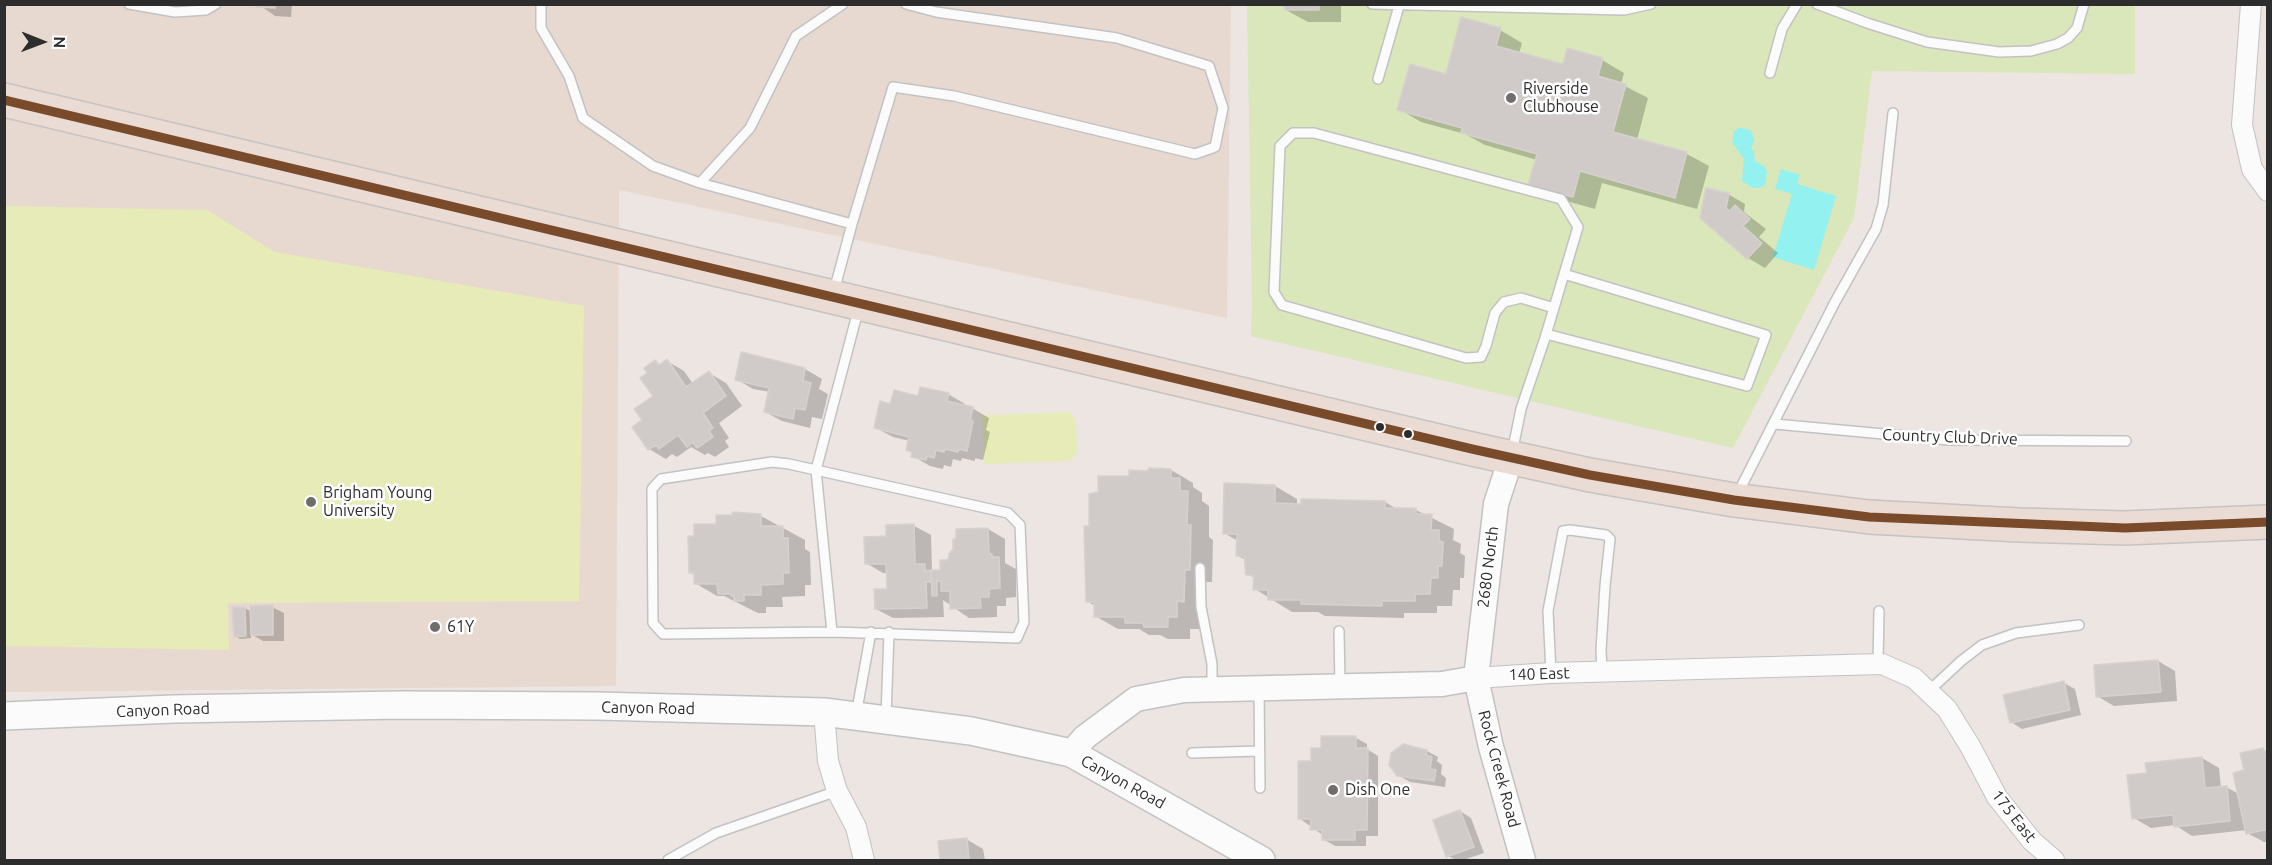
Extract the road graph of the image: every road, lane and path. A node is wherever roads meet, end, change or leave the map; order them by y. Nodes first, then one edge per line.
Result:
1 (129, 4) edge
2 (216, 4) edge
3 (541, 4) edge
4 (843, 4) edge
5 (906, 4) edge
6 (1372, 4) edge
7 (1651, 4) edge
8 (1797, 4) edge
9 (1816, 4) edge
10 (2084, 4) edge
11 (2251, 4) edge
12 (1399, 6) edge
13 (1770, 73) dead end
14 (1378, 79) dead end
15 (4, 100) edge
16 (1893, 112) dead end
17 (700, 183) junction
18 (2268, 191) edge
19 (852, 224) junction
20 (1564, 274) junction
21 (846, 299) junction
22 (1554, 308) junction
23 (1546, 334) junction
24 (1775, 424) junction
25 (2126, 441) dead end
26 (1511, 458) junction
27 (816, 470) junction
28 (1734, 500) junction
29 (2268, 522) edge
30 (1200, 567) dead end
31 (1880, 611) dead end
32 (2079, 625) dead end
33 (1339, 631) dead end
34 (832, 632) junction
35 (871, 632) junction
36 (890, 632) junction
37 (1878, 664) junction
38 (1602, 672) junction
39 (1551, 673) junction
40 (1476, 678) junction
41 (1340, 686) junction
42 (1259, 688) junction
43 (1212, 689) junction
44 (1929, 691) junction
45 (824, 712) junction
46 (4, 716) edge
47 (856, 716) junction
48 (886, 720) junction
49 (1259, 751) junction
50 (1071, 753) junction
51 (1192, 753) dead end
52 (1981, 767) joint
53 (1260, 788) dead end
54 (837, 791) junction
55 (668, 861) edge
56 (864, 861) edge
57 (1261, 861) edge
58 (1523, 861) edge
59 (2054, 861) edge

1 - 2 lane
3 - 17 lane
4 - 17 lane
5 - 19 lane
6 - 12 lane
7 - 12 lane
8 - 13 lane
9 - 10 lane
11 - 18 street
12 - 14 lane
15 - 21 highway
16 - 24 lane
17 - 19 lane
19 - 21 lane
20 - 22 lane
20 - 22 lane
20 - 23 lane
21 - 26 highway
21 - 27 lane
22 - 23 lane
23 - 26 lane
24 - 25 lane, Country Club Drive
24 - 28 lane
26 - 28 highway
26 - 40 street, 2680 North
27 - 34 lane
27 - 34 lane
27 - 36 lane
28 - 29 highway
30 - 43 lane
31 - 37 lane
32 - 44 lane
33 - 41 lane
34 - 35 lane
35 - 36 lane
35 - 47 lane
36 - 48 lane
37 - 38 street, 140 East
37 - 44 street, 140 East
38 - 39 street, 140 East
38 - 39 lane
39 - 40 street, 140 East
40 - 41 street, 140 East
40 - 58 street, Rock Creek Road
41 - 42 street, 140 East
42 - 43 street, 140 East
42 - 49 lane
43 - 50 street, 140 East
44 - 52 street, 140 East
45 - 46 main road, Canyon Road
45 - 47 main road, Canyon Road
45 - 54 street
47 - 48 main road, Canyon Road
48 - 50 main road, Canyon Road
49 - 51 lane
49 - 53 lane
50 - 57 main road, Canyon Road
52 - 59 street, 175 East
54 - 55 lane
54 - 56 street

